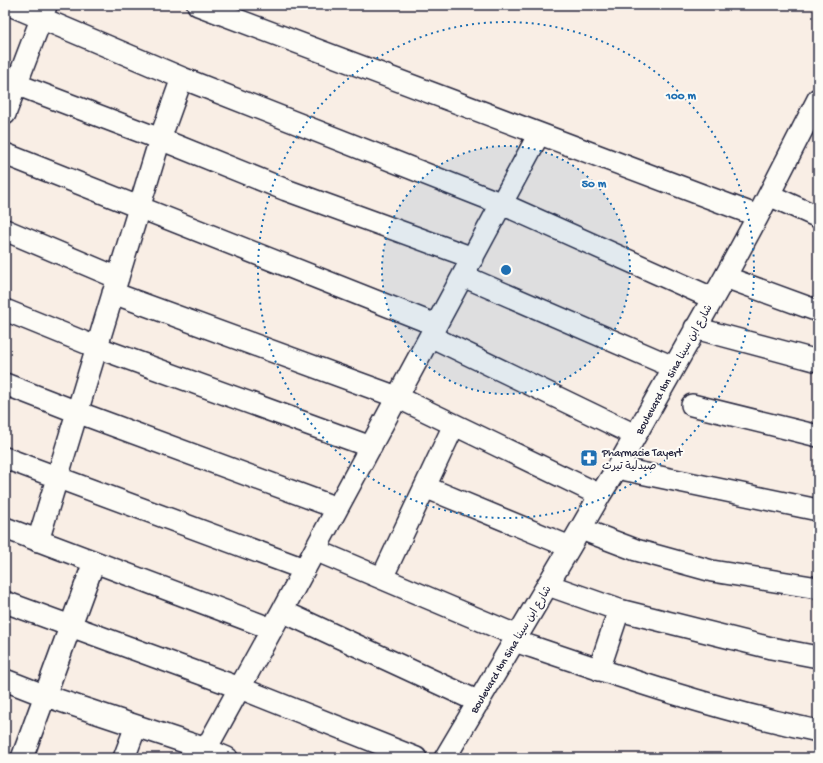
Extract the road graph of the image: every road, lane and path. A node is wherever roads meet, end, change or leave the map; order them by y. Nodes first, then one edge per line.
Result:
1 (10, 5) edge
2 (198, 5) edge
3 (44, 11) edge
4 (182, 78) junction
5 (11, 83) edge
6 (818, 98) edge
7 (5, 114) edge
8 (539, 134) junction
9 (160, 139) junction
10 (5, 154) edge
11 (769, 195) junction
12 (502, 204) junction
13 (140, 208) junction
14 (758, 216) junction
15 (818, 217) edge
16 (5, 230) edge
17 (473, 258) junction
18 (463, 276) junction
19 (725, 277) junction
20 (115, 286) junction
21 (712, 298) junction
22 (5, 310) edge
23 (818, 311) edge
24 (695, 328) junction
25 (433, 330) junction
26 (96, 347) junction
27 (818, 361) edge
28 (673, 367) junction
29 (5, 384) edge
30 (397, 397) junction
31 (692, 405) dead end
32 (77, 412) junction
33 (454, 425) junction
34 (635, 435) junction
35 (818, 436) edge
36 (371, 447) junction
37 (5, 458) edge
38 (617, 468) junction
39 (57, 478) junction
40 (425, 488) junction
41 (600, 495) junction
42 (337, 508) junction
43 (818, 510) edge
44 (5, 528) edge
45 (581, 529) junction
46 (38, 541) junction
47 (570, 547) junction
48 (315, 550) junction
49 (94, 562) junction
50 (304, 569) junction
51 (382, 578) junction
52 (548, 585) junction
53 (818, 588) edge
54 (5, 602) edge
55 (619, 610) junction
56 (282, 611) junction
57 (71, 626) junction
58 (272, 629) junction
59 (516, 638) junction
60 (818, 657) edge
61 (599, 670) junction
62 (5, 680) edge
63 (240, 688) junction
64 (46, 696) junction
65 (479, 702) junction
66 (136, 726) junction
67 (818, 731) edge
68 (204, 753) edge
69 (22, 758) edge
70 (124, 758) edge
71 (227, 758) edge
72 (416, 758) edge
73 (445, 758) edge

1 - 3 street
2 - 8 street
3 - 4 street
3 - 5 street
4 - 9 street
4 - 12 street
5 - 7 street
5 - 9 street
6 - 11 street, Boulevard Ibn Sina شارع ابن سينا
8 - 12 street
8 - 14 street
9 - 13 street
9 - 17 street
10 - 13 street
11 - 14 street, Boulevard Ibn Sina شارع ابن سينا
11 - 15 street
12 - 17 street
12 - 21 street
13 - 20 street
13 - 25 street
14 - 19 street, Boulevard Ibn Sina شارع ابن سينا
16 - 20 street
17 - 18 street
18 - 25 street
18 - 28 street
19 - 21 street, Boulevard Ibn Sina شارع ابن سينا
19 - 23 street
20 - 26 street
20 - 30 street
21 - 24 street, Boulevard Ibn Sina شارع ابن سينا
22 - 26 street
24 - 27 street
24 - 28 street, Boulevard Ibn Sina شارع ابن سينا
25 - 30 street
25 - 34 street
26 - 32 street
26 - 36 street
28 - 34 street, Boulevard Ibn Sina شارع ابن سينا
29 - 32 street
30 - 33 street
30 - 36 street
31 - 35 street
32 - 39 street
32 - 42 street
33 - 40 street
33 - 41 street
34 - 38 street, Boulevard Ibn Sina شارع ابن سينا
36 - 42 street
37 - 39 street
38 - 41 street, Boulevard Ibn Sina شارع ابن سينا
38 - 43 street
39 - 46 street
39 - 50 street
40 - 47 street
40 - 51 street
41 - 45 street, Boulevard Ibn Sina شارع ابن سينا
42 - 48 street
44 - 46 street
45 - 47 street, Boulevard Ibn Sina شارع ابن سينا
45 - 53 street
46 - 49 street
47 - 52 street, Boulevard Ibn Sina شارع ابن سينا
48 - 50 street
48 - 51 street
49 - 57 street
49 - 58 street
50 - 56 street
51 - 59 street
52 - 55 street
52 - 59 street, Boulevard Ibn Sina شارع ابن سينا
54 - 57 street
55 - 60 street
55 - 61 street
56 - 58 street
56 - 65 street
57 - 63 street
57 - 64 street
58 - 63 street
59 - 61 street
59 - 65 street, Boulevard Ibn Sina شارع ابن سينا
61 - 67 street
62 - 64 street
63 - 68 street
63 - 72 street
64 - 66 street
64 - 69 street
65 - 73 street, Boulevard Ibn Sina شارع ابن سينا
66 - 68 street
66 - 70 street
68 - 71 street

